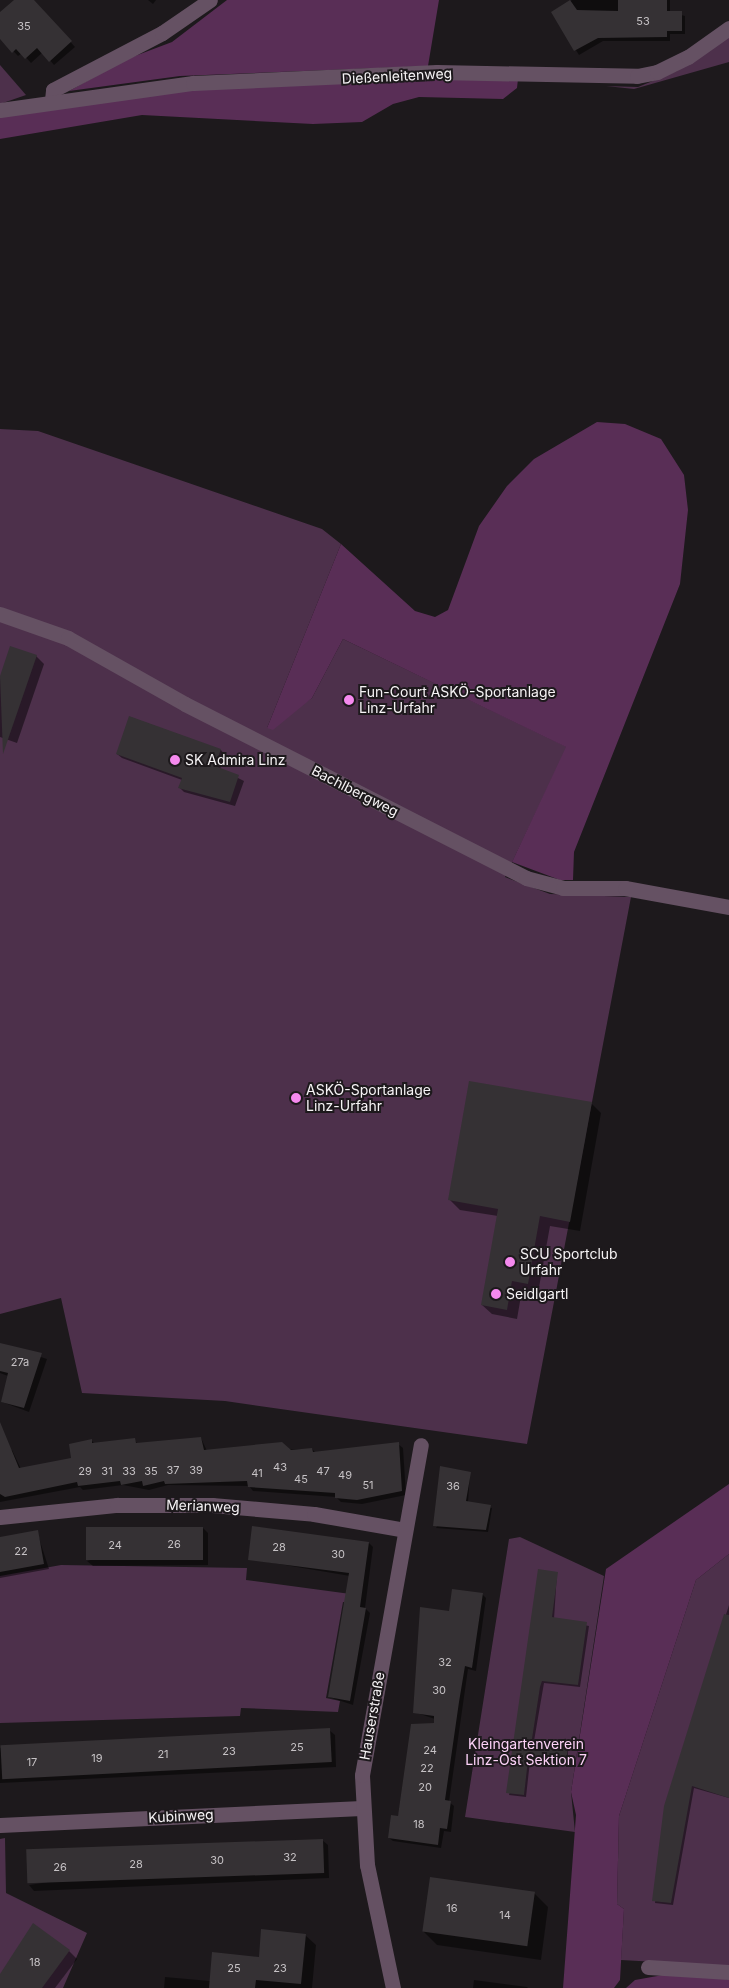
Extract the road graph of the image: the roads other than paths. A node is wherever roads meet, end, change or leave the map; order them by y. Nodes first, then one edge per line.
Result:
1 (210, 0) edge
2 (729, 28) edge
3 (52, 100) junction
4 (0, 110) edge
5 (0, 614) edge
6 (729, 907) edge
7 (420, 1445) dead end
8 (0, 1518) edge
9 (405, 1530) junction
10 (362, 1808) junction
11 (0, 1825) edge
12 (648, 1966) dead end
13 (729, 1972) edge
14 (393, 1988) edge

1 - 3 street
2 - 3 street, Dießenleitenweg
3 - 4 street, Dießenleitenweg
5 - 6 street, Bachlbergweg
7 - 9 street, Hauserstraße
8 - 9 street, Merianweg
9 - 10 street, Hauserstraße
10 - 11 street, Kubinweg
10 - 14 street, Hauserstraße
12 - 13 street

